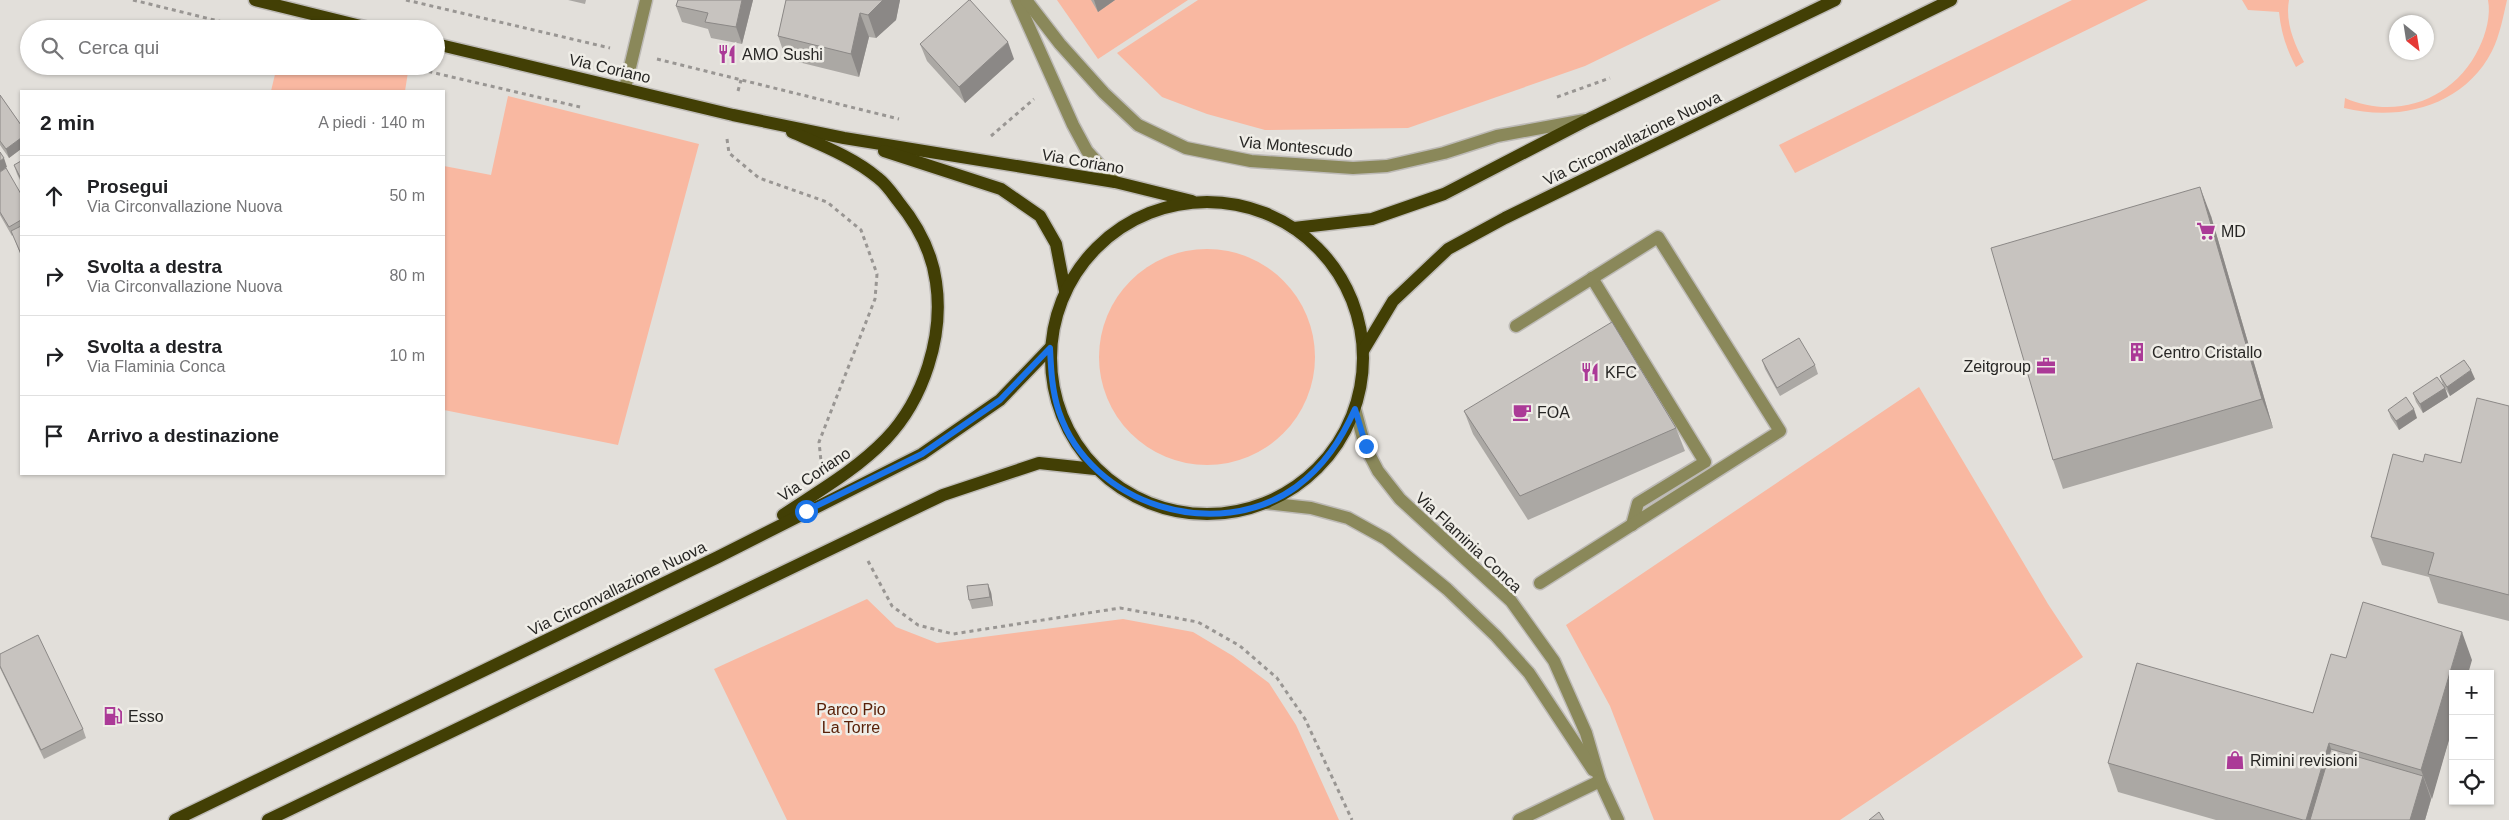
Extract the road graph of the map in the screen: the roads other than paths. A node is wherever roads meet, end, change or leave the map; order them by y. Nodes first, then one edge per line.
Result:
1 (255, 0) edge
2 (646, 0) edge
3 (1017, 0) edge
4 (1026, 0) edge
5 (1835, 0) edge
6 (1951, 0) edge
7 (336, 20) edge
8 (445, 46) edge
9 (625, 88) junction
10 (1590, 119) junction
11 (777, 123) junction
12 (844, 138) junction
13 (1114, 182) junction
14 (1197, 202) junction
15 (1294, 228) junction
16 (1592, 278) junction
17 (1066, 291) junction
18 (1516, 326) dead end
19 (1050, 348) junction
20 (1363, 351) junction
21 (1355, 409) junction
22 (1095, 469) junction
23 (1266, 503) junction
24 (1632, 525) junction
25 (718, 557) junction
26 (1540, 582) dead end
27 (1600, 781) junction
28 (174, 820) edge
29 (268, 820) edge
30 (1519, 820) edge
31 (1618, 820) edge

1 - 7 main road
2 - 9 street
3 - 13 street
4 - 10 street, Via Montescudo
5 - 10 main road
6 - 20 main road, Via Circonvallazione Nuova
8 - 9 main road, Via Coriano
9 - 11 main road, Via Coriano
10 - 15 main road
11 - 12 main road, Via Coriano
11 - 25 main road, Via Coriano
12 - 13 main road, Via Coriano
12 - 17 main road, Via Coriano
13 - 14 main road, Via Coriano
14 - 15 main road, Via Circonvallazione Nuova
14 - 17 main road, Via Circonvallazione Nuova
15 - 20 main road, Via Circonvallazione Nuova
16 - 18 street
16 - 24 street
16 - 24 street
17 - 19 main road, Via Circonvallazione Nuova
19 - 22 main road, Via Circonvallazione Nuova
19 - 25 main road, Via Circonvallazione Nuova
20 - 21 main road, Via Circonvallazione Nuova
21 - 23 main road, Via Circonvallazione Nuova
21 - 27 street, Via Flaminia Conca
22 - 23 main road, Via Circonvallazione Nuova
22 - 29 main road
23 - 27 street, Via Flaminia Conca
24 - 26 street
25 - 28 main road, Via Circonvallazione Nuova
27 - 30 street
27 - 31 street, Via Flaminia Conca

